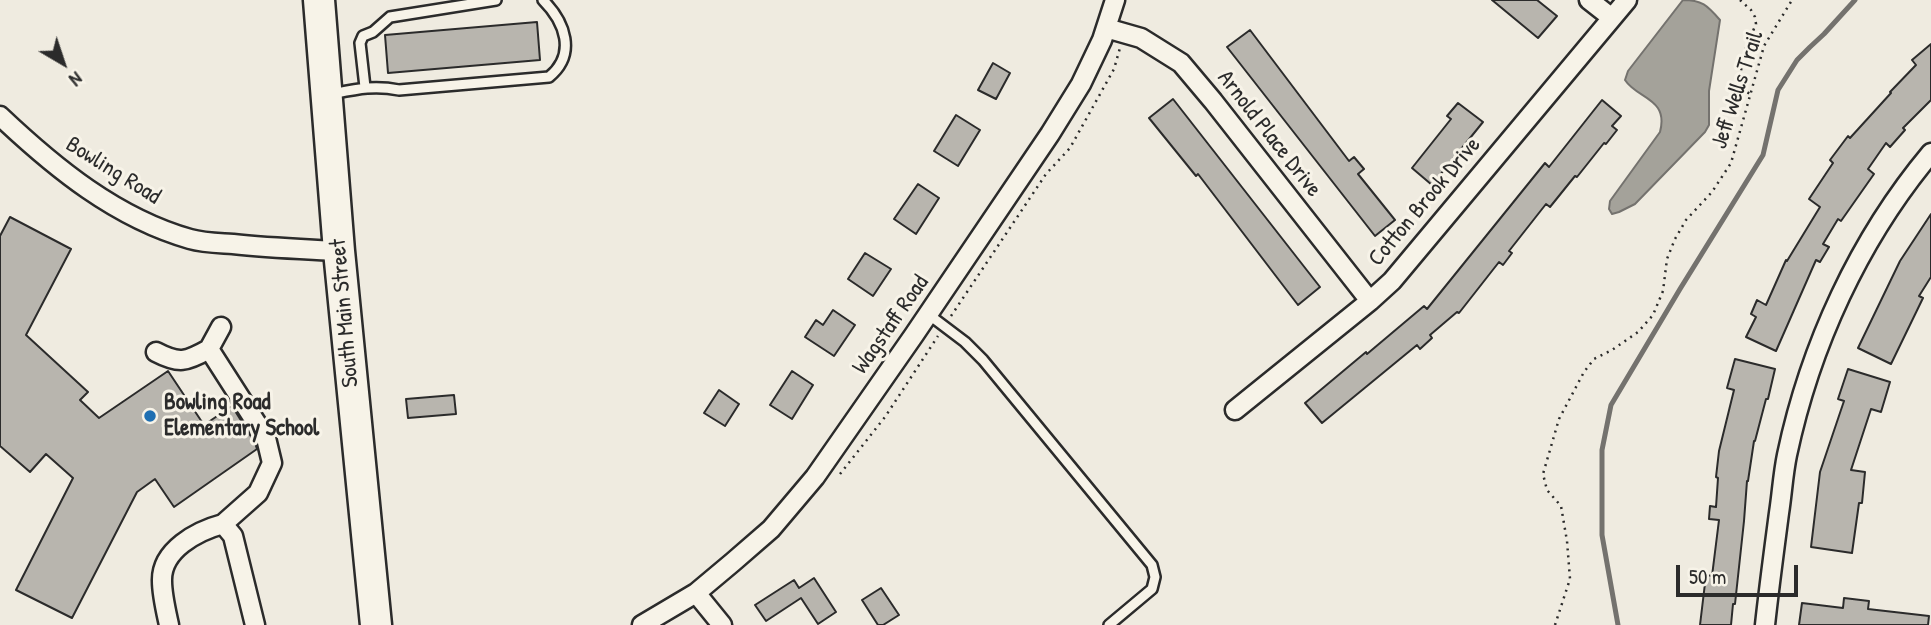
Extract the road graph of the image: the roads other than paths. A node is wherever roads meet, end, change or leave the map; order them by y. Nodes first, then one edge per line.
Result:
1 (320, 0) edge
2 (496, 0) edge
3 (542, 0) edge
4 (1115, 0) edge
5 (1589, 0) edge
6 (1627, 0) edge
7 (1612, 18) junction
8 (1106, 28) junction
9 (365, 87) junction
10 (327, 96) junction
11 (0, 116) edge
12 (1930, 155) edge
13 (339, 251) junction
14 (1370, 301) junction
15 (928, 314) junction
16 (221, 327) dead end
17 (209, 349) junction
18 (156, 352) dead end
19 (1235, 410) dead end
20 (223, 524) junction
21 (696, 593) junction
22 (169, 625) edge
23 (255, 625) edge
24 (376, 625) edge
25 (642, 625) edge
26 (722, 625) edge
27 (1109, 625) edge
28 (1765, 625) edge

1 - 10 highway, South Main Street
2 - 9 lane
3 - 9 lane
4 - 8 street, Wagstaff Road
5 - 7 street
6 - 7 street, Cotton Brook Drive
7 - 14 street, Cotton Brook Drive
8 - 14 street, Arnold Place Drive
8 - 15 street, Wagstaff Road
9 - 10 lane
10 - 13 highway, South Main Street
11 - 13 street, Bowling Road
12 - 28 street
13 - 24 highway, South Main Street
14 - 19 street, Cotton Brook Drive
15 - 21 street, Wagstaff Road
15 - 27 lane
16 - 17 street
17 - 18 street
17 - 20 street
20 - 22 street
20 - 23 street
21 - 25 street, Wagstaff Road
21 - 26 street

